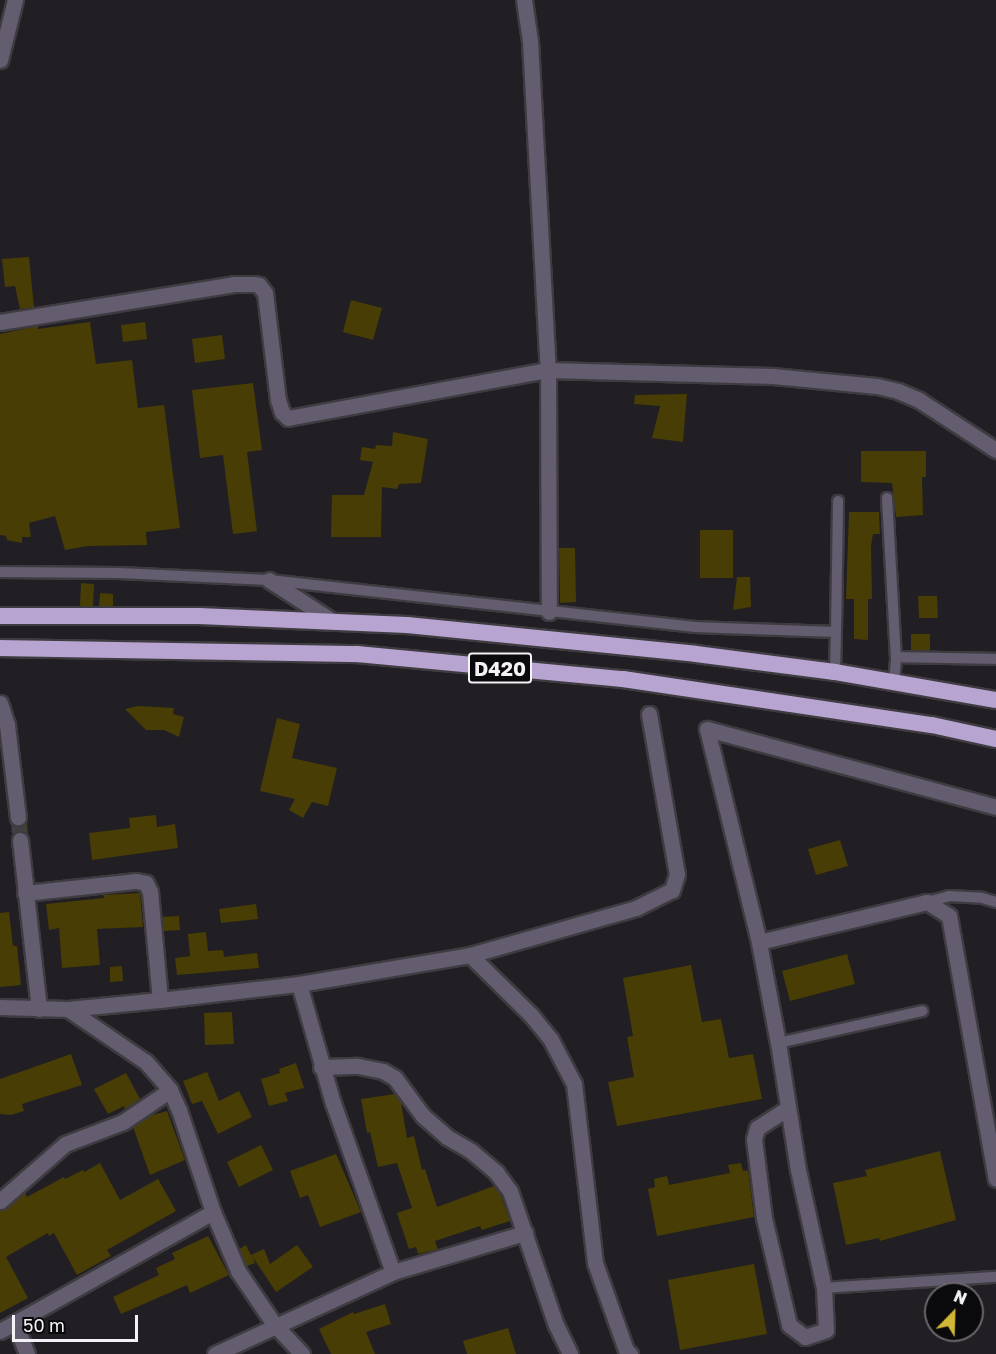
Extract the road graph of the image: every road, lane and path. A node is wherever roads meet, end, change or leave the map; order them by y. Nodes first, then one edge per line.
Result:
1 (15, 0) edge
2 (524, 0) edge
3 (0, 60) edge
4 (0, 322) edge
5 (548, 370) junction
6 (996, 450) edge
7 (887, 498) dead end
8 (838, 501) dead end
9 (0, 572) edge
10 (269, 580) junction
11 (549, 612) junction
12 (0, 616) edge
13 (334, 622) junction
14 (836, 632) junction
15 (0, 648) edge
16 (896, 657) junction
17 (996, 659) edge
18 (834, 672) junction
19 (894, 682) junction
20 (996, 700) edge
21 (0, 704) edge
22 (649, 714) dead end
23 (996, 739) edge
24 (8, 788) edge
25 (996, 807) edge
26 (18, 817) tunnel mouth
27 (20, 840) tunnel mouth
28 (25, 893) junction
29 (927, 902) junction
30 (996, 902) edge
31 (759, 942) junction
32 (470, 955) junction
33 (300, 984) junction
34 (160, 1000) junction
35 (0, 1007) edge
36 (18, 1009) junction
37 (39, 1009) junction
38 (68, 1009) junction
39 (922, 1011) dead end
40 (0, 1017) edge
41 (778, 1043) junction
42 (321, 1067) junction
43 (170, 1090) junction
44 (788, 1108) junction
45 (996, 1179) edge
46 (0, 1201) edge
47 (213, 1212) junction
48 (525, 1233) junction
49 (393, 1272) junction
50 (996, 1277) edge
51 (824, 1288) junction
52 (15, 1324) junction
53 (274, 1324) junction
54 (0, 1331) edge
55 (27, 1354) edge
56 (215, 1354) edge
57 (302, 1354) edge
58 (570, 1354) edge
59 (630, 1354) edge

1 - 3 street
2 - 5 street
4 - 5 street
5 - 6 street
5 - 11 street
7 - 16 lane
8 - 14 lane
9 - 10 lane
10 - 11 lane
10 - 13 street
11 - 14 lane
12 - 13 highway, D420
13 - 18 highway, D420
14 - 18 lane
15 - 23 highway, D420
16 - 17 lane
16 - 19 lane
18 - 19 highway, D420
19 - 20 highway, D420
21 - 24 street
22 - 32 street
24 - 26 street
25 - 31 street
27 - 28 street
28 - 34 street
28 - 37 street
29 - 30 lane
29 - 31 street
29 - 45 street
31 - 41 street
32 - 33 street
32 - 59 street
33 - 34 street
33 - 42 street
34 - 38 street
35 - 36 street
36 - 37 street
36 - 40 street
37 - 38 street
38 - 43 street
39 - 41 lane
41 - 44 street
42 - 48 street
42 - 49 street
43 - 46 street
43 - 47 street
44 - 51 street
44 - 51 street
47 - 52 street
47 - 53 street
48 - 49 street
48 - 58 street
49 - 53 street
50 - 51 lane
52 - 54 street
52 - 55 street
53 - 56 street
53 - 57 street

